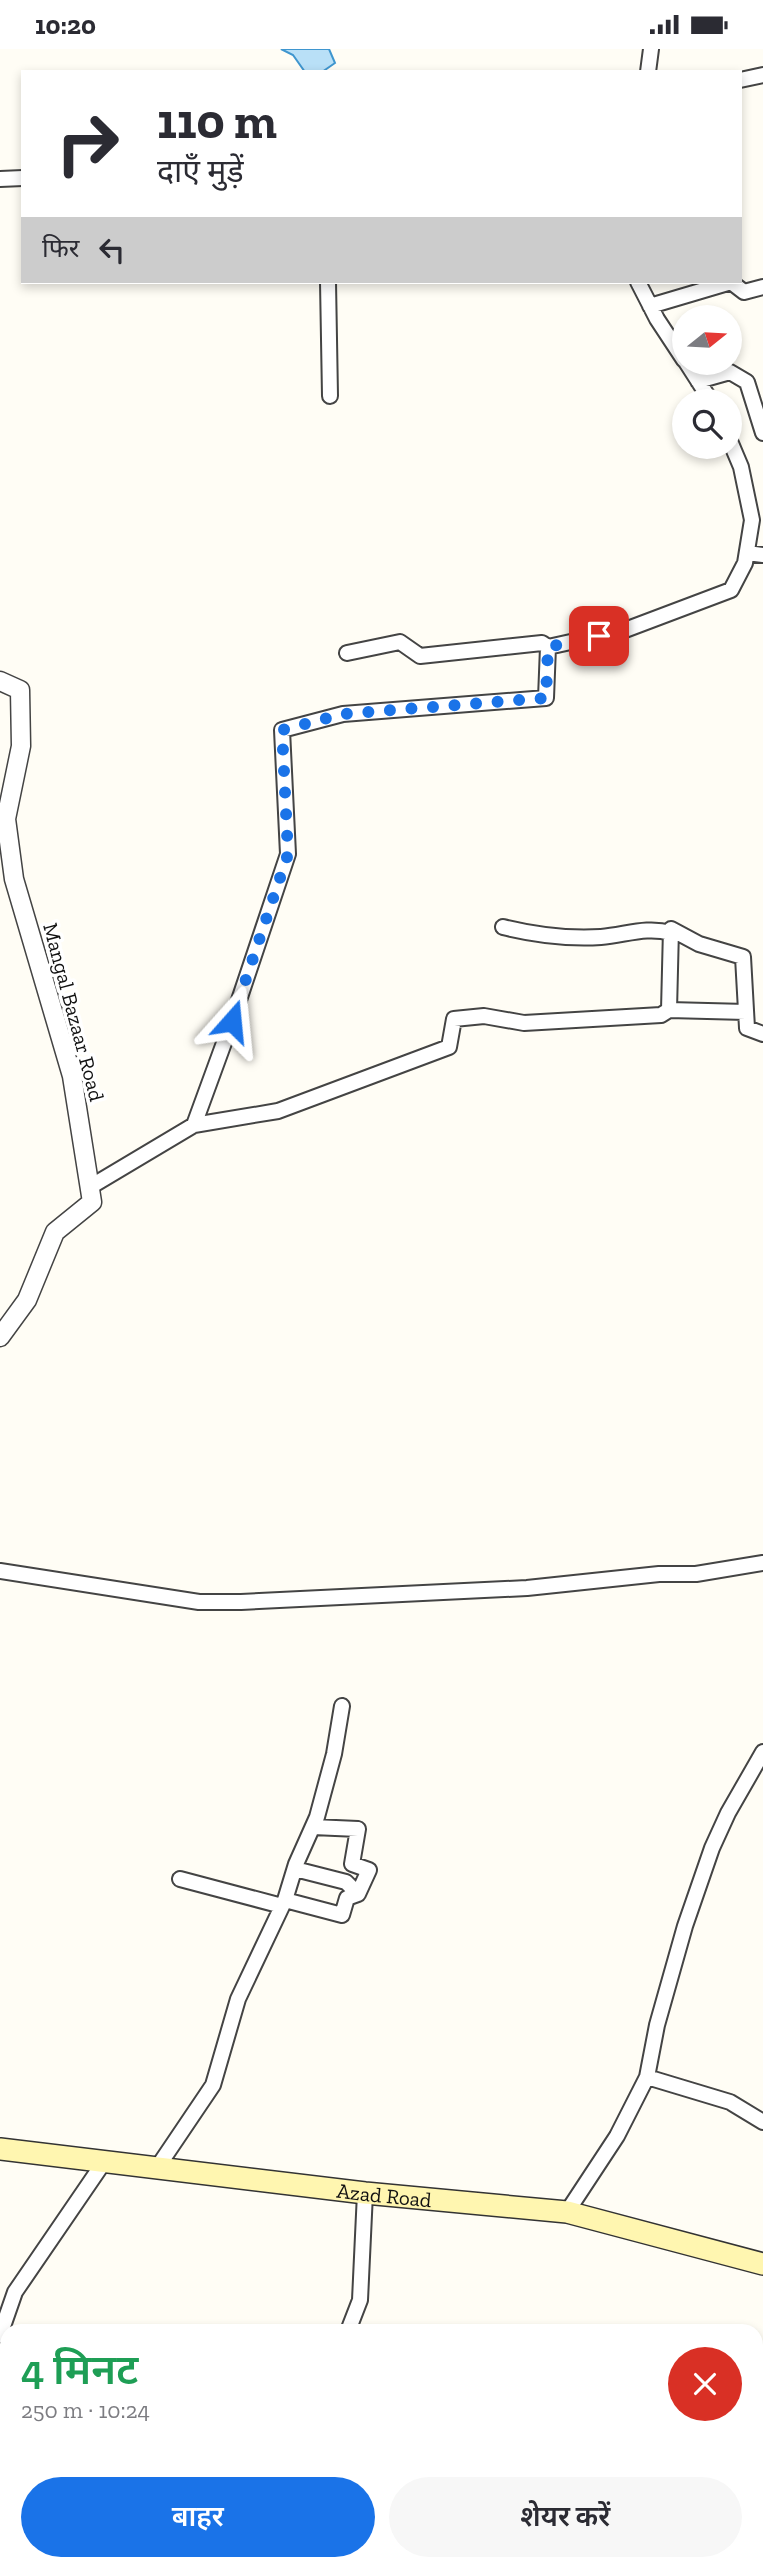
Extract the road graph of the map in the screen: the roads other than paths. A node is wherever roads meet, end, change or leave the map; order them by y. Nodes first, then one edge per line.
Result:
1 (651, 49) edge
2 (648, 70) edge
3 (763, 75) edge
4 (742, 80) edge
5 (21, 178) edge
6 (0, 179) edge
7 (328, 284) edge
8 (639, 284) edge
9 (724, 284) edge
10 (734, 284) edge
11 (763, 287) edge
12 (650, 306) junction
13 (672, 341) edge
14 (694, 375) edge
15 (698, 381) junction
16 (703, 389) edge
17 (330, 396) dead end
18 (763, 433) edge
19 (737, 459) edge
20 (756, 504) edge
21 (747, 553) junction
22 (763, 555) edge
23 (548, 647) junction
24 (347, 653) dead end
25 (0, 681) edge
26 (503, 927) dead end
27 (671, 933) junction
28 (669, 1010) junction
29 (746, 1012) junction
30 (763, 1034) edge
31 (194, 1125) junction
32 (90, 1187) junction
33 (0, 1337) edge
34 (763, 1563) edge
35 (0, 1571) edge
36 (342, 1706) dead end
37 (763, 1752) edge
38 (313, 1827) junction
39 (295, 1869) junction
40 (180, 1879) dead end
41 (358, 1894) junction
42 (283, 1903) junction
43 (647, 2077) junction
44 (763, 2122) edge
45 (0, 2149) edge
46 (104, 2162) junction
47 (156, 2168) junction
48 (365, 2193) junction
49 (567, 2211) junction
50 (763, 2264) edge
51 (4, 2324) edge
52 (350, 2324) edge

1 - 2 street
3 - 4 street
5 - 6 street
7 - 17 street
8 - 12 street
9 - 12 street
10 - 11 street
12 - 13 street
14 - 15 street
15 - 16 street
15 - 18 street
19 - 20 street
20 - 21 street
21 - 22 street
21 - 23 street
23 - 24 street
23 - 31 street
25 - 32 street, Mangal Bazaar Road
26 - 27 street
27 - 28 street
27 - 29 street
28 - 29 street
28 - 31 street
29 - 30 street
31 - 32 street
32 - 33 street
34 - 35 street
36 - 38 street
37 - 43 street
38 - 39 street
38 - 41 street
39 - 41 street
39 - 42 street
40 - 42 street
41 - 42 street
42 - 47 street
43 - 44 street
43 - 49 street
45 - 46 main road, Azad Road
46 - 47 main road, Azad Road
46 - 51 street
47 - 48 main road, Azad Road
48 - 49 main road, Azad Road
48 - 52 street
49 - 50 main road, Azad Road

